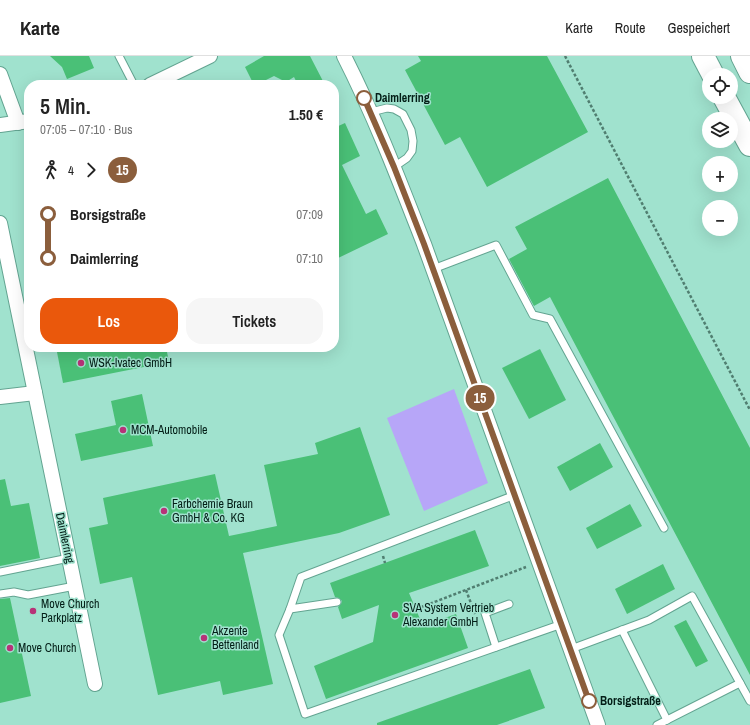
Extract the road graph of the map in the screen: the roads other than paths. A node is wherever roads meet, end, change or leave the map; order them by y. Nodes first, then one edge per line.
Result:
1 (119, 56) edge
2 (210, 56) edge
3 (344, 56) edge
4 (703, 56) edge
5 (742, 56) edge
6 (709, 68) edge
7 (750, 72) edge
8 (0, 74) edge
9 (131, 80) edge
10 (160, 80) edge
11 (728, 104) edge
12 (371, 112) junction
13 (23, 122) edge
14 (0, 125) edge
15 (750, 145) edge
16 (394, 167) junction
17 (0, 223) edge
18 (433, 269) junction
19 (24, 340) edge
20 (27, 352) edge
21 (35, 393) junction
22 (0, 397) edge
23 (515, 495) junction
24 (664, 528) dead end
25 (69, 558) junction
26 (0, 572) edge
27 (75, 586) junction
28 (0, 594) edge
29 (337, 602) dead end
30 (509, 604) dead end
31 (290, 609) junction
32 (562, 624) junction
33 (622, 630) junction
34 (496, 647) junction
35 (571, 649) junction
36 (740, 683) junction
37 (95, 684) dead end
38 (750, 701) edge
39 (667, 720) junction
40 (598, 725) edge
41 (657, 725) edge

1 - 9 lane
2 - 10 street
3 - 12 street
4 - 6 highway
5 - 7 highway
8 - 13 street
11 - 15 highway
12 - 16 street
12 - 16 lane
13 - 14 street
16 - 18 street
17 - 19 street, Daimlerring
18 - 23 street
18 - 24 lane
20 - 21 street, Daimlerring
21 - 22 street
21 - 25 street, Daimlerring
23 - 31 lane
23 - 32 street
25 - 26 lane
25 - 27 street, Daimlerring
27 - 28 lane
27 - 37 street, Daimlerring
29 - 31 lane
30 - 34 lane
31 - 34 lane
32 - 34 lane
32 - 35 street
33 - 35 lane
33 - 36 lane
33 - 39 lane
35 - 40 street
36 - 38 lane
36 - 39 lane
39 - 41 lane

